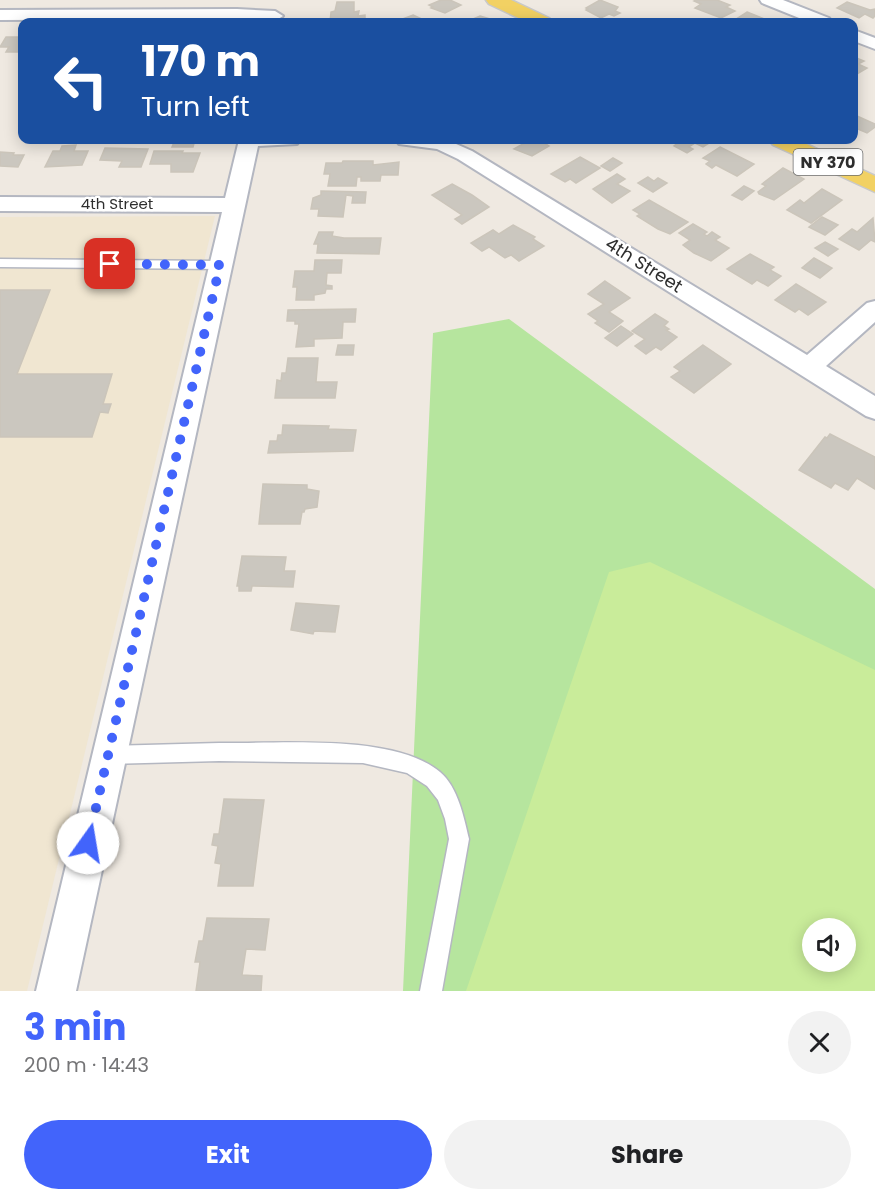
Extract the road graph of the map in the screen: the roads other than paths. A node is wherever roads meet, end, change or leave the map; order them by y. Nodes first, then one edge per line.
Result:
1 (495, 0) edge
2 (768, 0) edge
3 (276, 13) edge
4 (0, 15) edge
5 (533, 18) edge
6 (813, 18) edge
7 (858, 37) edge
8 (875, 44) edge
9 (248, 144) edge
10 (441, 144) edge
11 (789, 144) edge
12 (875, 185) edge
13 (0, 204) edge
14 (234, 204) junction
15 (0, 263) edge
16 (220, 265) junction
17 (875, 309) edge
18 (808, 367) junction
19 (875, 409) edge
20 (108, 755) junction
21 (56, 991) edge
22 (431, 991) edge

1 - 5 main road
2 - 6 street
3 - 4 street
7 - 8 street
9 - 14 street
10 - 18 street, 4th Street
11 - 12 main road, NY 370
13 - 14 street, 4th Street
14 - 16 street
15 - 16 lane
16 - 20 street
17 - 18 street
18 - 19 street, 4th Street
20 - 21 street
20 - 22 lane

